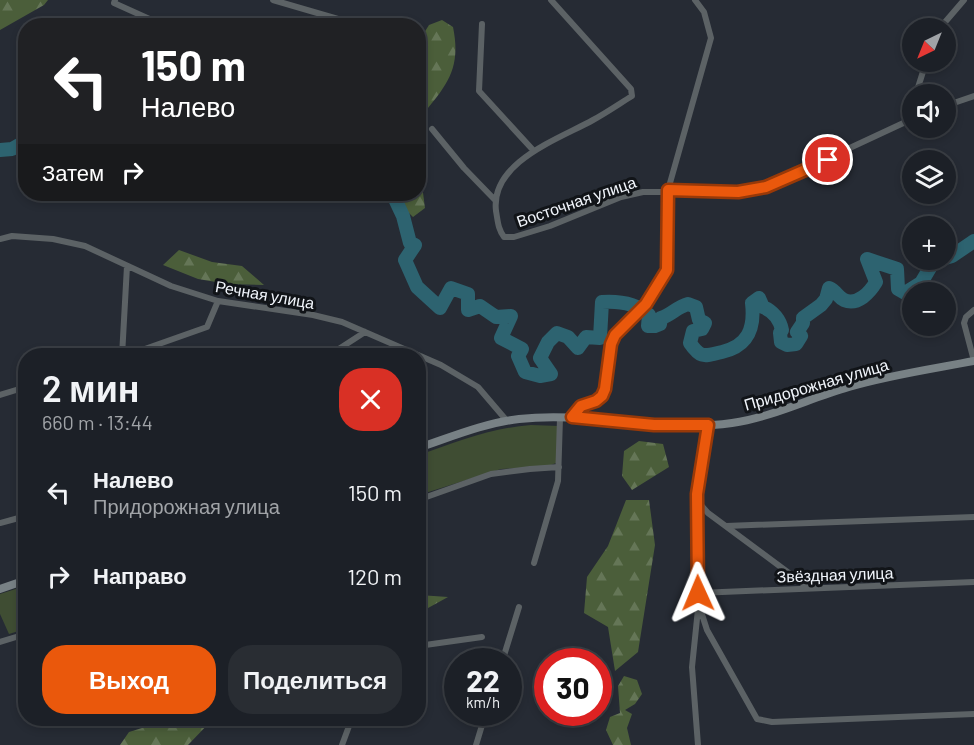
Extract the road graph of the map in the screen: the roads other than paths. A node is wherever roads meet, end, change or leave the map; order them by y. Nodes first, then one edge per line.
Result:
1 (115, 0) edge
2 (273, 0) edge
3 (551, 0) edge
4 (695, 0) edge
5 (964, 0) edge
6 (147, 18) edge
7 (335, 18) edge
8 (949, 18) edge
9 (482, 24) dead end
10 (974, 96) edge
11 (956, 102) edge
12 (902, 123) edge
13 (432, 129) dead end
14 (533, 150) junction
15 (668, 190) junction
16 (495, 200) junction
17 (0, 239) edge
18 (127, 266) junction
19 (218, 301) junction
20 (974, 310) edge
21 (365, 332) junction
22 (123, 348) edge
23 (146, 348) edge
24 (340, 348) edge
25 (402, 348) edge
26 (426, 358) edge
27 (974, 361) edge
28 (963, 363) junction
29 (974, 368) edge
30 (18, 389) edge
31 (0, 395) edge
32 (572, 417) junction
33 (560, 418) junction
34 (507, 421) junction
35 (708, 425) junction
36 (426, 445) edge
37 (559, 467) junction
38 (697, 494) junction
39 (426, 497) edge
40 (974, 517) edge
41 (18, 518) edge
42 (0, 523) edge
43 (726, 526) junction
44 (534, 563) dead end
45 (974, 582) edge
46 (18, 583) edge
47 (809, 588) junction
48 (0, 589) edge
49 (698, 593) junction
50 (699, 605) junction
51 (519, 607) dead end
52 (18, 636) edge
53 (482, 637) dead end
54 (0, 642) edge
55 (426, 645) edge
56 (506, 648) edge
57 (974, 714) edge
58 (349, 726) edge
59 (482, 726) edge
60 (342, 745) edge
61 (476, 745) edge
62 (698, 745) edge

1 - 6 street
2 - 7 street
3 - 14 street, Восточная улица
4 - 15 street
5 - 8 street
9 - 14 street
10 - 11 street
12 - 15 street, Восточная улица
13 - 16 street
14 - 16 street, Восточная улица
15 - 16 street, Восточная улица
15 - 32 street
17 - 18 street, Речная улица
18 - 19 street, Речная улица
18 - 22 street
19 - 21 street, Речная улица
19 - 23 street
20 - 27 street
21 - 24 street
21 - 25 street, Речная улица
26 - 34 street, Речная улица
27 - 28 street, Придорожная улица
28 - 29 street
28 - 35 street, Придорожная улица
30 - 31 street
32 - 33 street, Придорожная улица
32 - 35 street, Придорожная улица
33 - 34 street, Придорожная улица
33 - 37 street
34 - 36 street, Придорожная улица
35 - 38 street
37 - 39 street
37 - 44 street
38 - 43 street
38 - 49 street
40 - 43 street
41 - 42 street
43 - 47 street
45 - 47 street, Звёздная улица
46 - 48 street
47 - 49 street, Звёздная улица
49 - 50 street
50 - 57 street
50 - 62 street
51 - 56 street
52 - 54 street
53 - 55 street
58 - 60 street
59 - 61 street

